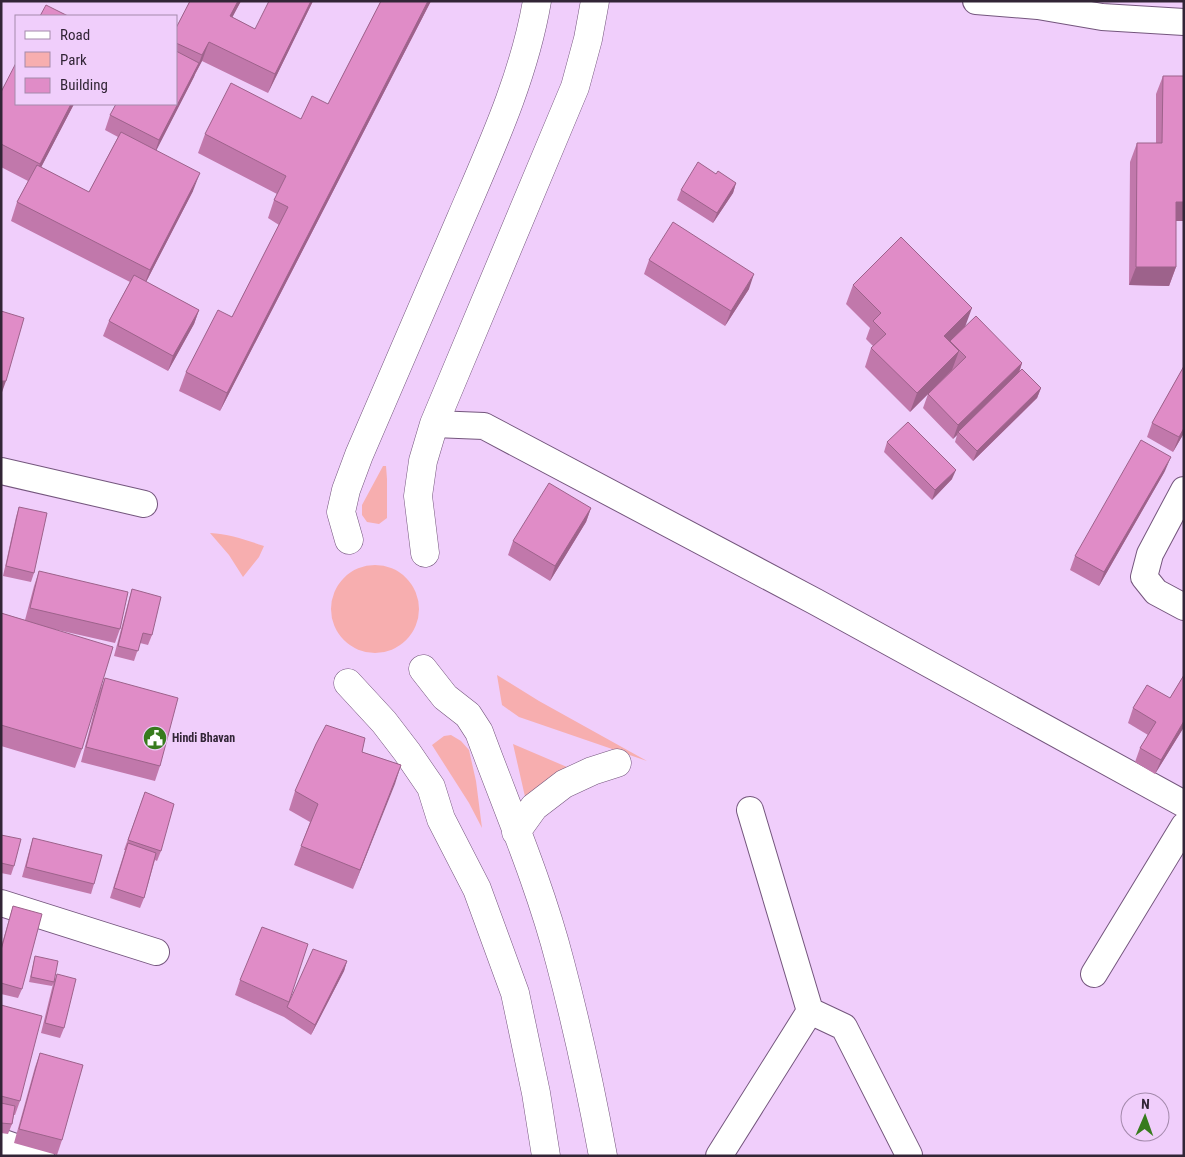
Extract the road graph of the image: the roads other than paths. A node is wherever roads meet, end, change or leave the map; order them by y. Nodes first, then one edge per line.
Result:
1 (537, 1) edge
2 (595, 1) edge
3 (976, 1) edge
4 (1184, 22) edge
5 (434, 424) junction
6 (1, 470) edge
7 (1184, 490) edge
8 (144, 504) dead end
9 (349, 540) dead end
10 (425, 553) dead end
11 (1184, 607) edge
12 (423, 669) dead end
13 (348, 683) dead end
14 (617, 763) dead end
15 (1184, 804) edge
16 (750, 810) dead end
17 (1184, 826) edge
18 (516, 832) junction
19 (1, 903) edge
20 (156, 952) dead end
21 (1094, 974) dead end
22 (810, 1010) junction
23 (1, 1142) edge
24 (909, 1155) edge
25 (41, 1156) edge
26 (546, 1156) edge
27 (603, 1156) edge
28 (719, 1156) edge

1 - 9 main road
2 - 5 main road
3 - 4 street
5 - 10 main road
5 - 15 street
6 - 8 street
7 - 11 street
12 - 18 main road
13 - 26 main road
14 - 18 main road
16 - 22 street
17 - 21 street
18 - 27 main road
19 - 20 street
22 - 24 street
22 - 28 street
23 - 25 street

